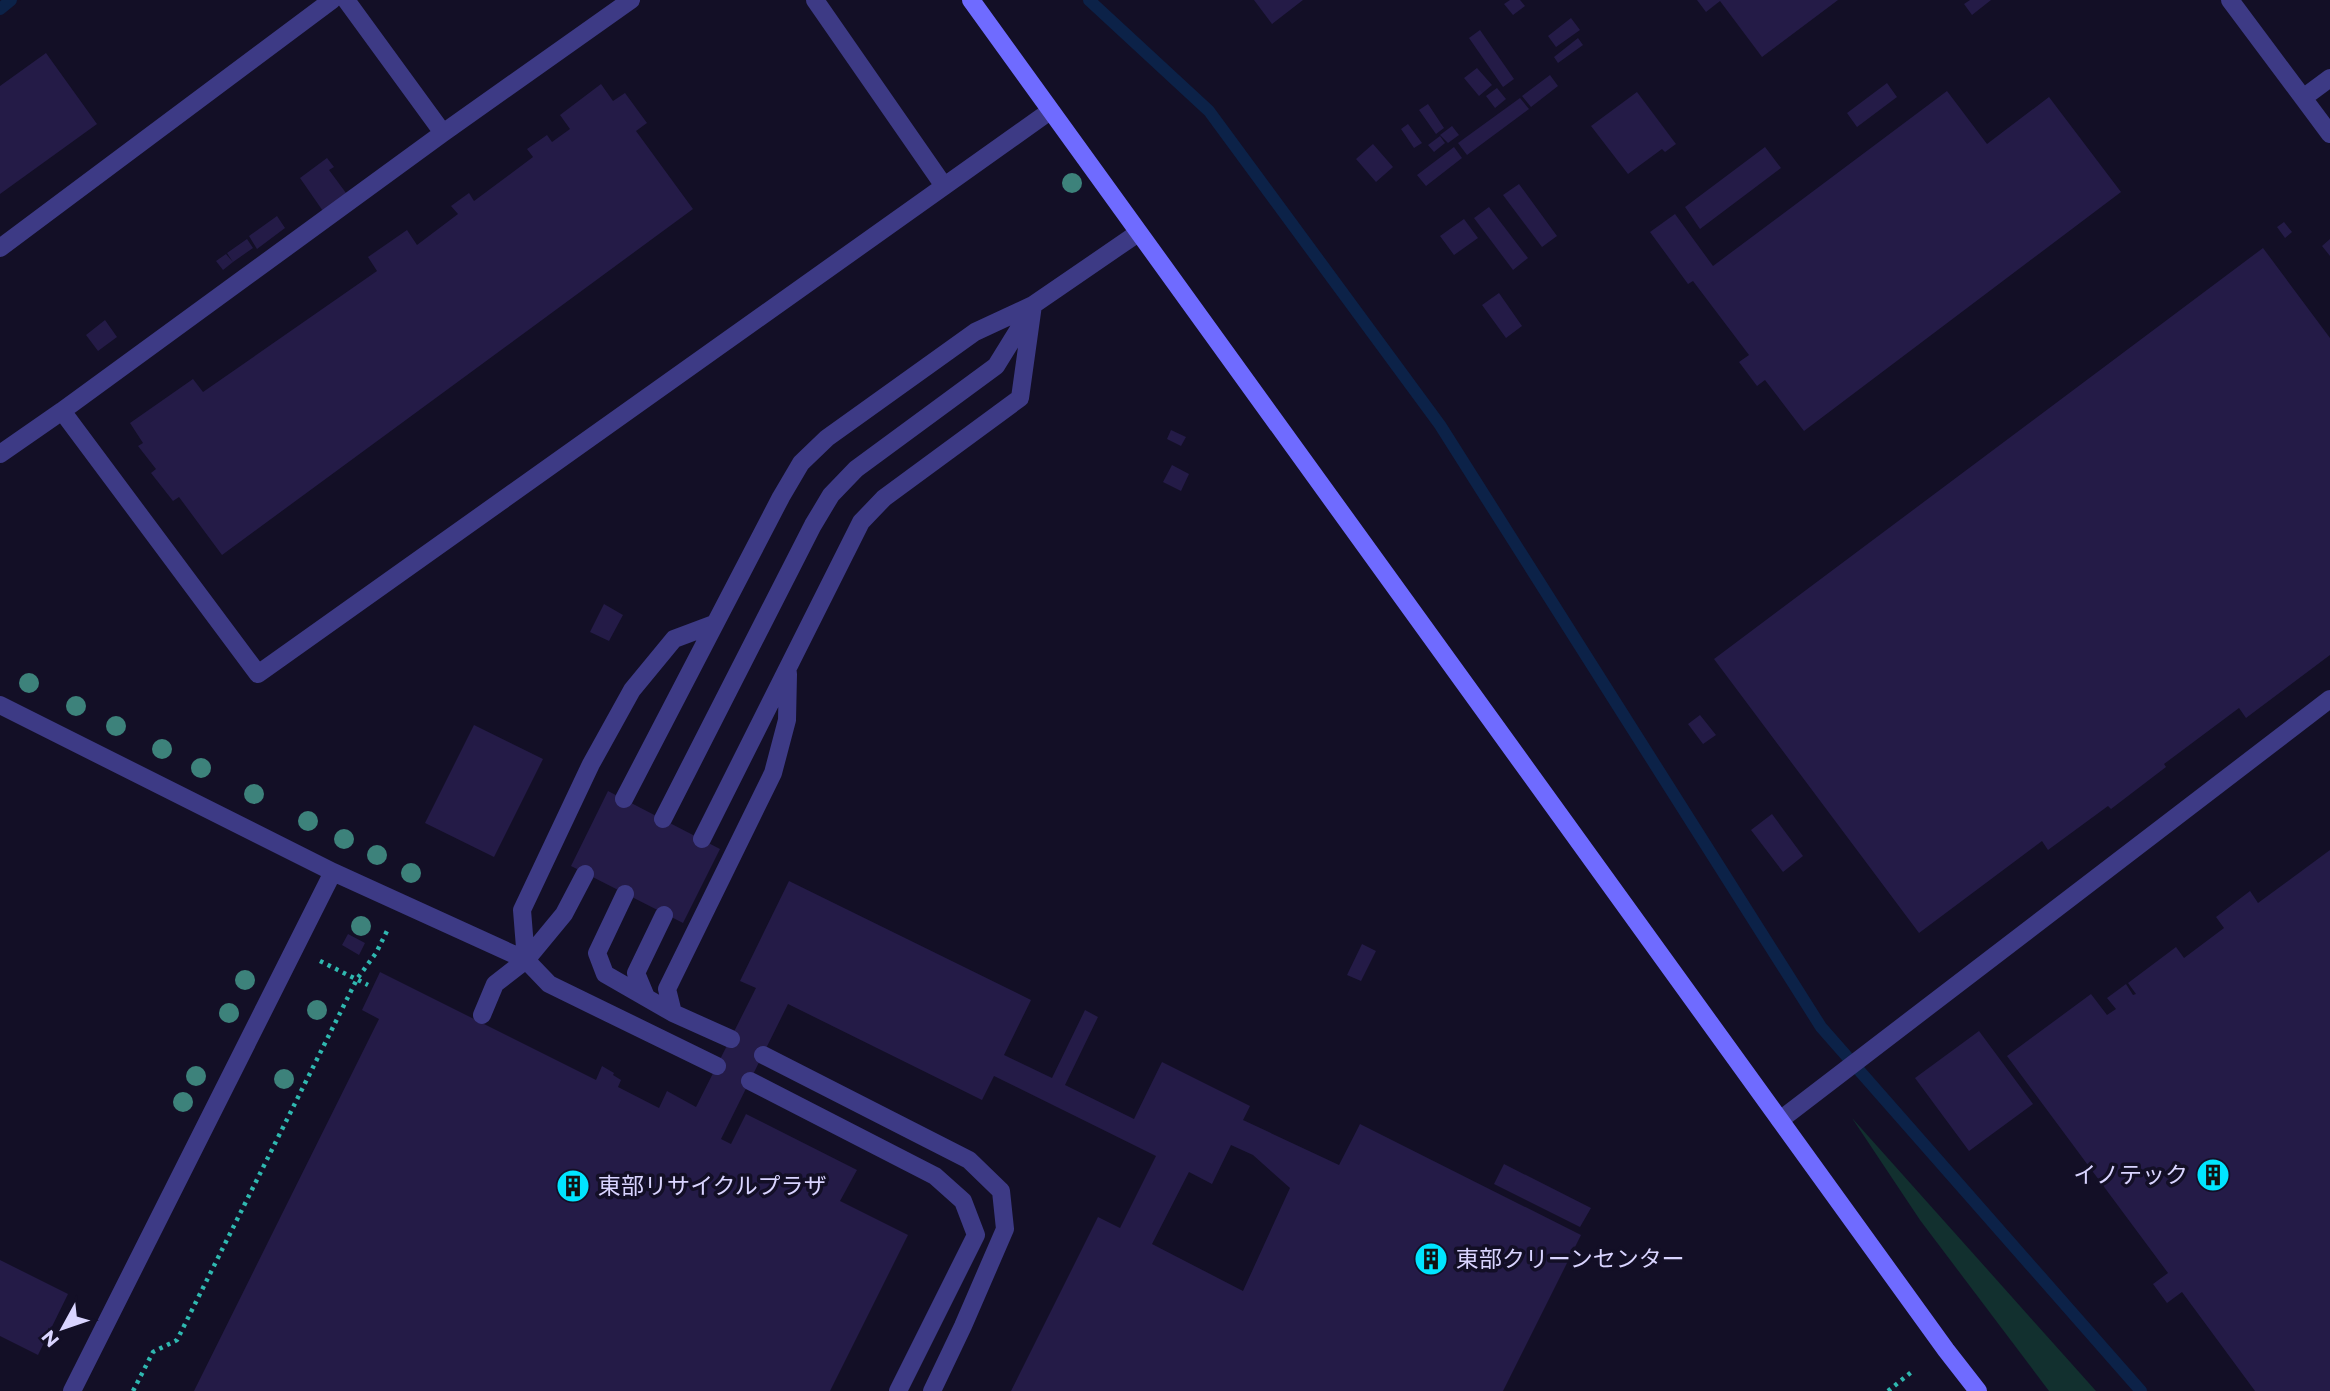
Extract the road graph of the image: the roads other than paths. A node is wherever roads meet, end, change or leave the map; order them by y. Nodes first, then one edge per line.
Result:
1 (332, 0) edge
2 (346, 0) edge
3 (631, 0) edge
4 (815, 0) edge
5 (971, 0) edge
6 (2231, 0) edge
7 (2330, 78) edge
8 (2303, 98) junction
9 (1050, 111) junction
10 (443, 133) junction
11 (2330, 134) edge
12 (944, 186) junction
13 (1139, 233) junction
14 (0, 248) edge
15 (1033, 305) junction
16 (62, 411) junction
17 (0, 454) edge
18 (714, 624) junction
19 (789, 667) junction
20 (2330, 699) edge
21 (0, 705) edge
22 (624, 799) dead end
23 (663, 819) dead end
24 (702, 839) dead end
25 (333, 872) junction
26 (585, 874) dead end
27 (625, 894) dead end
28 (664, 915) dead end
29 (526, 960) junction
30 (646, 997) junction
31 (673, 1013) junction
32 (482, 1015) dead end
33 (731, 1039) dead end
34 (763, 1055) dead end
35 (717, 1066) dead end
36 (750, 1081) dead end
37 (1780, 1120) junction
38 (72, 1391) edge
39 (898, 1391) edge
40 (932, 1391) edge
41 (1979, 1391) edge

1 - 14 street
2 - 10 street
3 - 10 street
4 - 12 street
5 - 9 street
6 - 8 street
7 - 8 street
8 - 11 street
9 - 12 street
9 - 13 street
10 - 16 street
12 - 16 street
13 - 15 street
13 - 37 street
15 - 18 street
15 - 19 street
15 - 23 street
16 - 17 street
18 - 22 street
18 - 29 street
19 - 24 street
19 - 31 street
20 - 37 street
21 - 25 street
25 - 29 street
25 - 38 street
26 - 29 street
27 - 30 street
28 - 30 street
29 - 32 street
29 - 35 street
30 - 31 street
31 - 33 street
34 - 40 street
36 - 39 street
37 - 41 street

